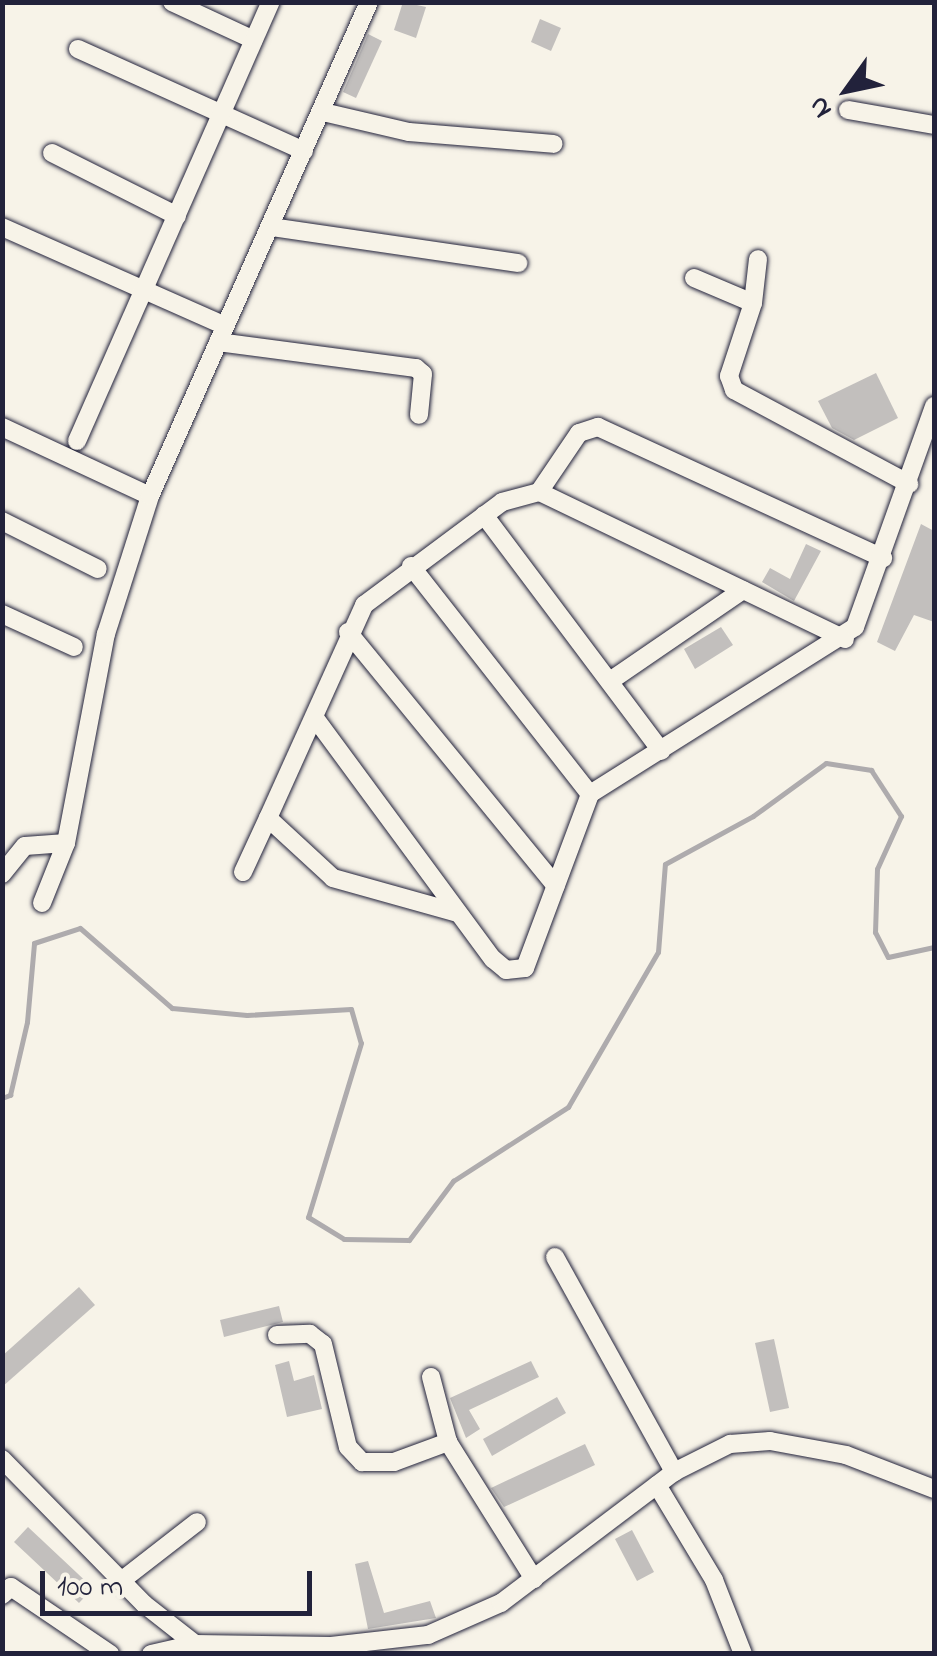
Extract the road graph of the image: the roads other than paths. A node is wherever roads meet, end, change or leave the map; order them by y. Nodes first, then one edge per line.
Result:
1 (172, 2) edge
2 (271, 2) edge
3 (370, 2) edge
4 (254, 40) junction
5 (78, 50) dead end
6 (848, 110) dead end
7 (323, 112) junction
8 (221, 114) junction
9 (934, 125) edge
10 (554, 144) dead end
11 (304, 151) junction
12 (52, 153) dead end
13 (176, 216) junction
14 (2, 227) edge
15 (271, 227) junction
16 (758, 259) dead end
17 (518, 263) dead end
18 (694, 278) dead end
19 (144, 290) junction
20 (752, 304) junction
21 (221, 334) junction
22 (934, 406) edge
23 (419, 415) dead end
24 (2, 427) edge
25 (77, 441) dead end
26 (909, 484) junction
27 (538, 492) junction
28 (150, 496) junction
29 (484, 516) junction
30 (2, 521) edge
31 (882, 558) junction
32 (410, 566) junction
33 (98, 569) dead end
34 (744, 590) junction
35 (2, 614) edge
36 (348, 632) junction
37 (844, 639) junction
38 (74, 647) dead end
39 (610, 680) junction
40 (314, 718) junction
41 (661, 751) junction
42 (590, 794) junction
43 (268, 818) junction
44 (66, 843) junction
45 (243, 872) dead end
46 (2, 874) edge
47 (556, 886) junction
48 (42, 904) dead end
49 (458, 912) junction
50 (554, 1258) dead end
51 (276, 1334) dead end
52 (431, 1377) dead end
53 (448, 1442) junction
54 (2, 1458) edge
55 (674, 1472) junction
56 (656, 1484) junction
57 (934, 1489) edge
58 (197, 1522) dead end
59 (534, 1579) junction
60 (121, 1581) junction
61 (5, 1587) edge
62 (195, 1644) junction
63 (218, 1648) edge
64 (110, 1654) edge
65 (152, 1654) edge
66 (743, 1654) edge

1 - 4 street
2 - 4 street
3 - 7 street
4 - 8 street
5 - 8 street
6 - 9 street
7 - 10 street
7 - 11 street
8 - 11 street
8 - 13 street
11 - 15 street
12 - 13 street
13 - 19 street
14 - 19 street
15 - 17 street
15 - 21 street
16 - 20 street
18 - 20 street
19 - 21 street
19 - 25 street
20 - 26 street
21 - 23 street
21 - 28 street
22 - 26 street
24 - 28 street
26 - 31 street
27 - 29 street
27 - 31 street
27 - 34 street
28 - 44 street
29 - 32 street
29 - 39 street
30 - 33 street
31 - 37 street
32 - 36 street
32 - 42 street
34 - 37 street
34 - 39 street
35 - 38 street
36 - 40 street
36 - 47 street
37 - 41 street
39 - 41 street
40 - 43 street
40 - 49 street
41 - 42 street
42 - 47 street
43 - 45 street
43 - 49 street
44 - 46 street
44 - 48 street
47 - 49 street
50 - 55 street
51 - 53 street
52 - 53 street
53 - 59 street
54 - 60 street
55 - 56 street
55 - 57 street
56 - 59 street
56 - 66 street
58 - 60 street
59 - 63 street
60 - 62 street
61 - 64 street
62 - 63 street
62 - 65 street

